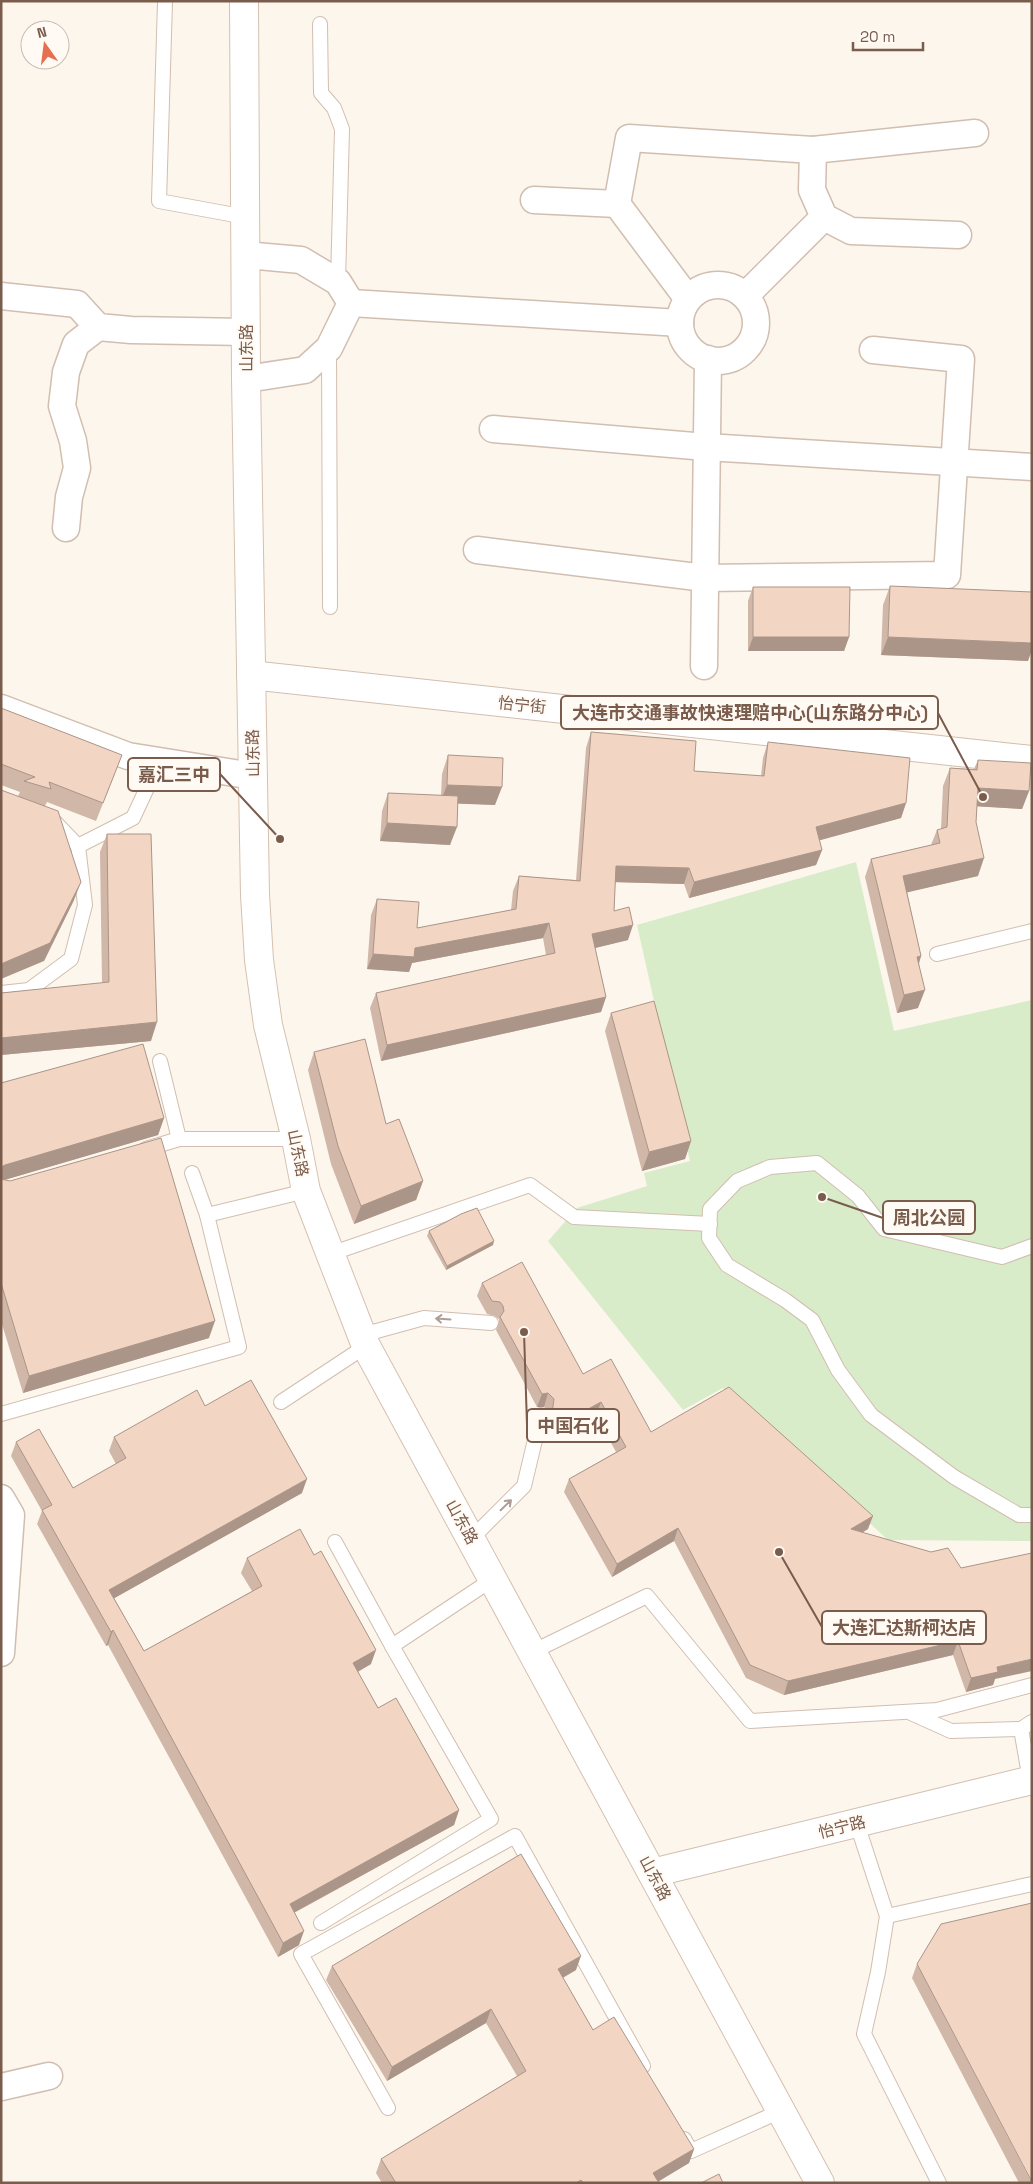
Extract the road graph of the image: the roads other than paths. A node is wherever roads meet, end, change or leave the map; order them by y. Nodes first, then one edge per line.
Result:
1 (244, 1) edge
2 (165, 2) edge
3 (320, 24) dead end
4 (975, 133) dead end
5 (813, 150) junction
6 (534, 200) dead end
7 (618, 204) junction
8 (824, 216) junction
9 (246, 217) junction
10 (958, 236) dead end
11 (246, 255) junction
12 (344, 293) junction
13 (1, 296) edge
14 (745, 296) junction
15 (684, 311) junction
16 (98, 327) junction
17 (246, 332) junction
18 (329, 348) junction
19 (873, 350) dead end
20 (708, 359) junction
21 (246, 379) junction
22 (493, 429) dead end
23 (706, 447) junction
24 (955, 462) junction
25 (1032, 467) edge
26 (66, 528) dead end
27 (477, 550) dead end
28 (705, 578) junction
29 (330, 606) dead end
30 (704, 666) dead end
31 (251, 676) junction
32 (1, 708) edge
33 (160, 760) junction
34 (1032, 760) edge
35 (253, 776) junction
36 (37, 814) edge
37 (78, 846) junction
38 (1032, 932) edge
39 (937, 954) dead end
40 (1, 993) edge
41 (160, 1061) dead end
42 (179, 1139) junction
43 (296, 1139) junction
44 (132, 1153) edge
45 (192, 1173) dead end
46 (306, 1191) junction
47 (207, 1215) junction
48 (710, 1224) junction
49 (1032, 1246) edge
50 (330, 1254) junction
51 (492, 1322) dead end
52 (364, 1341) junction
53 (281, 1402) dead end
54 (1, 1414) edge
55 (541, 1414) dead end
56 (1, 1498) edge
57 (1032, 1514) edge
58 (471, 1539) junction
59 (335, 1542) dead end
60 (493, 1580) junction
61 (392, 1646) junction
62 (532, 1652) junction
63 (1, 1653) edge
64 (1032, 1685) edge
65 (907, 1712) junction
66 (1026, 1726) edge
67 (1031, 1780) edge
68 (857, 1824) junction
69 (652, 1873) junction
70 (1032, 1884) edge
71 (887, 1916) junction
72 (321, 1924) dead end
73 (48, 2076) dead end
74 (652, 2082) edge
75 (1, 2087) edge
76 (388, 2108) dead end
77 (781, 2111) junction
78 (676, 2125) edge
79 (820, 2183) edge
80 (940, 2183) edge

1 - 9 main road, 山东路
2 - 9 lane
3 - 12 lane
4 - 5 street
5 - 7 street
5 - 8 street
6 - 7 street
7 - 15 street
8 - 10 street
8 - 14 street
9 - 11 main road, 山东路
11 - 12 street
11 - 17 main road, 山东路
12 - 15 street
12 - 18 street
13 - 16 street
14 - 15 street
14 - 20 street
15 - 20 street
16 - 17 street
16 - 26 street
17 - 21 main road, 山东路
18 - 21 street
18 - 29 lane
19 - 24 street
20 - 23 street
21 - 31 main road, 山东路
22 - 23 street
23 - 24 street
23 - 28 street
24 - 25 street
24 - 28 street
27 - 28 street
28 - 30 street
31 - 34 main road, 怡宁街
31 - 35 main road, 山东路
32 - 33 street
33 - 35 street
33 - 37 lane
35 - 43 main road, 山东路
36 - 37 lane
37 - 40 lane
38 - 39 lane
41 - 42 lane
42 - 43 lane
42 - 44 lane
43 - 46 main road, 山东路
45 - 47 lane
46 - 47 lane
46 - 50 main road, 山东路
47 - 54 lane
48 - 49 lane
48 - 50 lane
48 - 57 lane
50 - 52 main road, 山东路
51 -> 52 lane
52 - 53 lane
52 - 58 main road, 山东路
58 -> 55 lane
56 - 63 street
58 - 60 main road, 山东路
59 - 61 lane
60 - 61 lane
60 - 62 main road, 山东路
61 - 72 lane
62 - 65 lane
62 - 69 main road, 山东路
64 - 65 lane
65 - 66 lane
66 - 67 lane
67 - 68 main road, 怡宁路
68 - 69 main road, 怡宁路
68 - 71 lane
69 - 77 main road, 山东路
70 - 71 lane
71 - 80 lane
73 - 75 street
74 - 76 lane
77 - 78 lane
77 - 79 main road, 山东路

